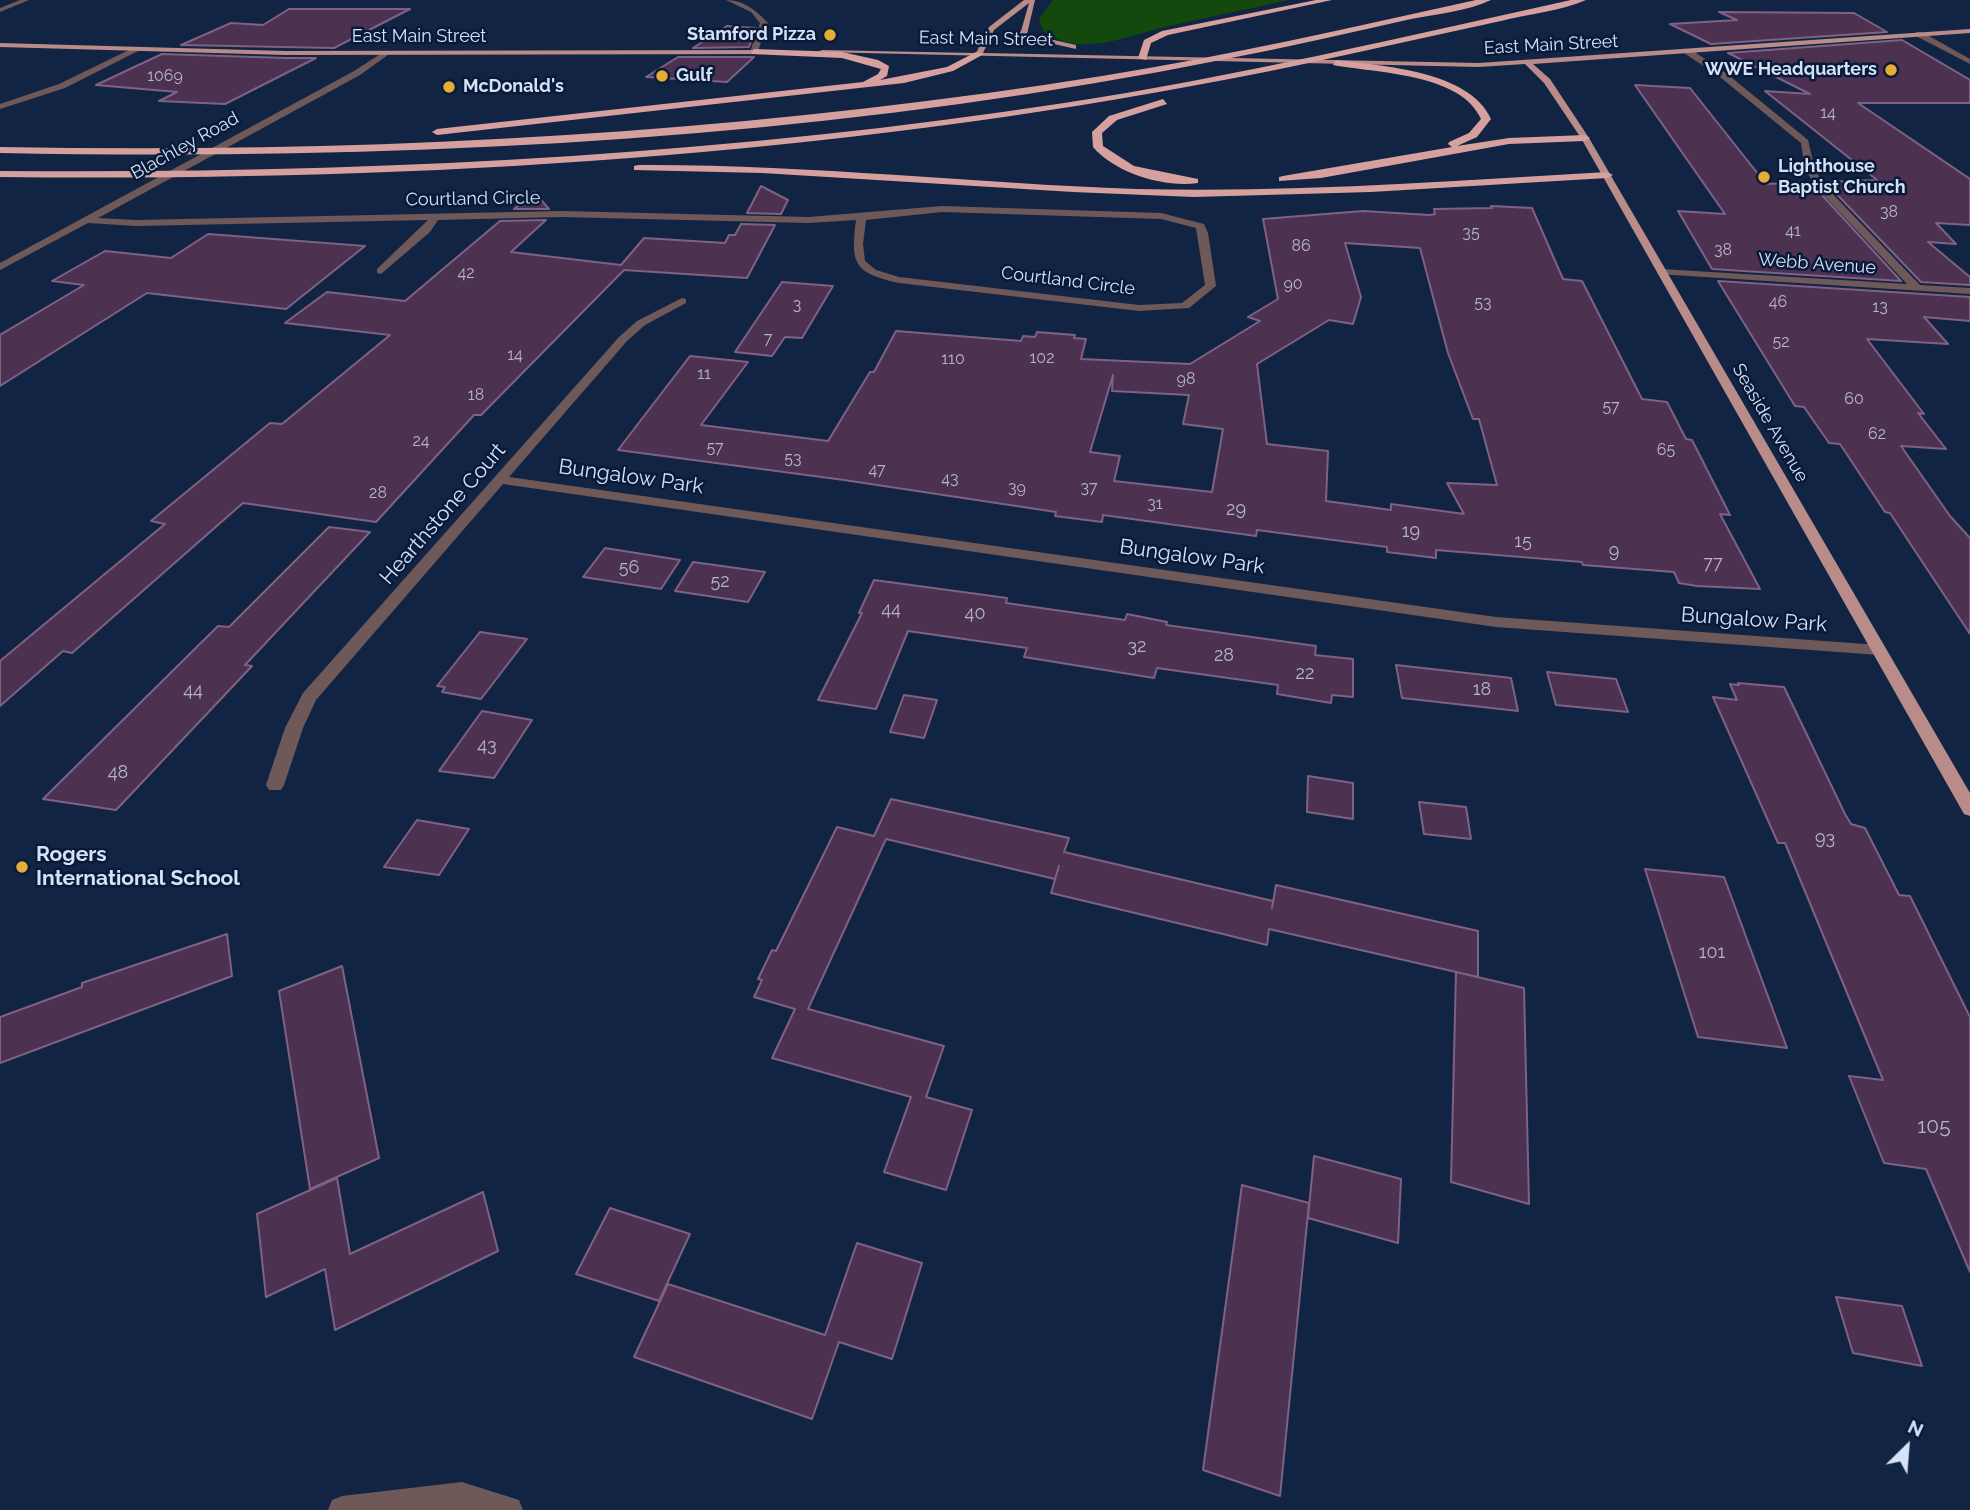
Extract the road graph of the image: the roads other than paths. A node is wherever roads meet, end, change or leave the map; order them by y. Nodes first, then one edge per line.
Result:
1 (26, 0) edge
2 (729, 0) edge
3 (1031, 0) edge
4 (1328, 0) edge
5 (1487, 0) edge
6 (1582, 0) edge
7 (0, 10) edge
8 (1008, 11) junction
9 (1033, 13) junction
10 (1508, 16) junction
11 (1970, 31) edge
12 (1919, 34) junction
13 (1022, 35) junction
14 (0, 45) edge
15 (138, 49) junction
16 (1687, 51) junction
17 (754, 52) junction
18 (385, 53) junction
19 (979, 54) junction
20 (1131, 57) junction
21 (1143, 58) junction
22 (1970, 62) edge
23 (1336, 63) junction
24 (1528, 63) junction
25 (740, 99) junction
26 (0, 107) edge
27 (421, 133) dead end
28 (321, 138) dead end
29 (1585, 138) junction
30 (3, 150) edge
31 (1380, 165) junction
32 (369, 170) junction
33 (0, 174) edge
34 (1607, 175) junction
35 (435, 217) junction
36 (861, 217) junction
37 (86, 220) junction
38 (0, 267) edge
39 (381, 271) dead end
40 (1662, 272) junction
41 (1917, 288) junction
42 (1970, 291) edge
43 (682, 301) dead end
44 (502, 480) junction
45 (1879, 650) junction
46 (275, 785) dead end
47 (1970, 809) edge
48 (342, 1510) edge
49 (509, 1510) edge

1 - 7 street
2 - 17 street
3 - 8 main road
3 - 9 main road
4 - 21 highway
5 - 30 highway
6 - 10 highway
8 - 9 main road
8 - 19 main road
9 - 13 main road
10 - 31 highway
10 - 32 highway
11 - 12 main road, East Main Street
12 - 16 main road, East Main Street
12 - 22 street
13 - 19 main road
13 - 20 main road
14 - 15 main road, East Main Street
15 - 18 main road, East Main Street
15 - 26 street
16 - 24 main road, East Main Street
16 - 41 street
17 - 18 main road, East Main Street
17 - 19 main road, East Main Street
17 - 25 highway
18 - 37 street, Blachley Road
19 - 20 main road, East Main Street
19 - 25 highway
20 - 21 main road, East Main Street
21 - 23 main road, East Main Street
23 - 24 main road, East Main Street
23 - 31 highway
24 - 29 main road, Seaside Avenue
25 - 27 highway
28 - 30 highway
29 - 31 highway
29 - 34 main road, Seaside Avenue
32 - 33 highway
32 - 34 highway
34 - 40 main road, Seaside Avenue
35 - 36 street, Courtland Circle
35 - 37 street, Courtland Circle
35 - 39 street
36 - 36 street, Courtland Circle
37 - 38 street, Blachley Road
40 - 41 street, Webb Avenue
40 - 45 main road, Seaside Avenue
41 - 42 street, Webb Avenue
43 - 44 street, Hearthstone Court
44 - 45 street, Bungalow Park
44 - 46 street, Hearthstone Court
45 - 47 main road, Seaside Avenue
48 - 49 street

